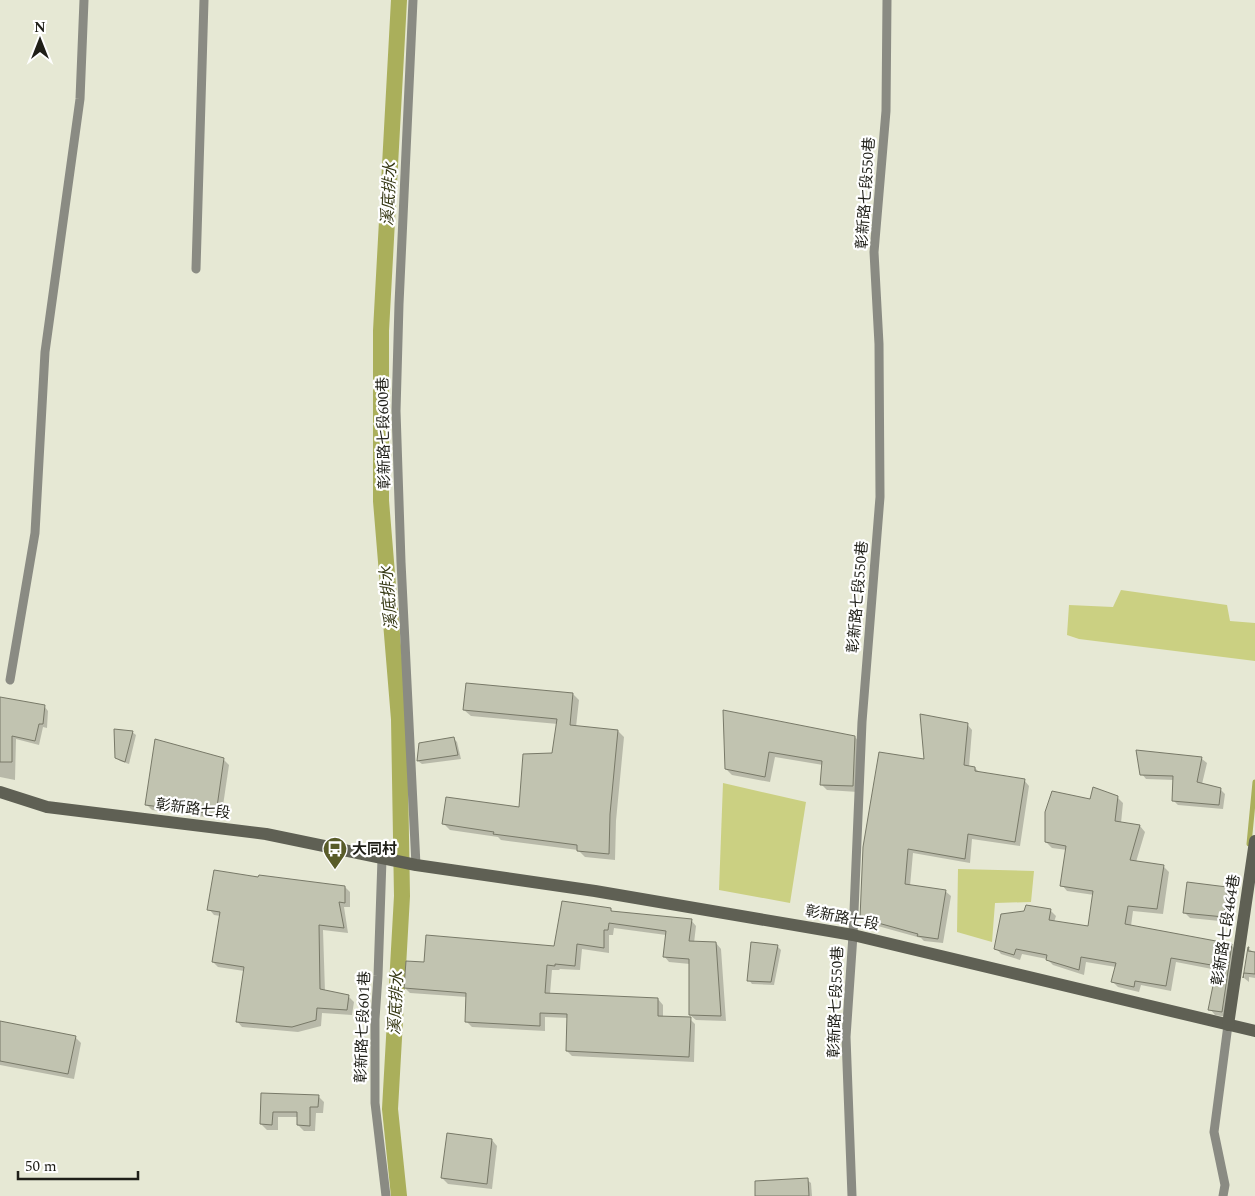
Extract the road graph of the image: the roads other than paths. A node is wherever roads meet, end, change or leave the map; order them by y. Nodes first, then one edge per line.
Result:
1 (84, 0) edge
2 (204, 0) edge
3 (413, 0) edge
4 (887, 0) edge
5 (196, 269) dead end
6 (10, 680) dead end
7 (0, 792) edge
8 (1255, 841) edge
9 (382, 859) junction
10 (416, 865) junction
11 (853, 935) junction
12 (1228, 1025) junction
13 (1255, 1031) edge
14 (386, 1196) edge
15 (852, 1196) edge
16 (1223, 1196) edge

1 - 6 lane
2 - 5 lane
3 - 10 lane, 彰新路七段600巷
4 - 11 lane, 彰新路七段550巷
7 - 9 street, 彰新路七段
8 - 12 street, 彰新路七段464巷
9 - 10 street, 彰新路七段
9 - 14 lane, 彰新路七段601巷
10 - 11 street, 彰新路七段
11 - 12 street, 彰新路七段
11 - 15 lane, 彰新路七段550巷
12 - 13 street, 彰新路七段
12 - 16 lane

